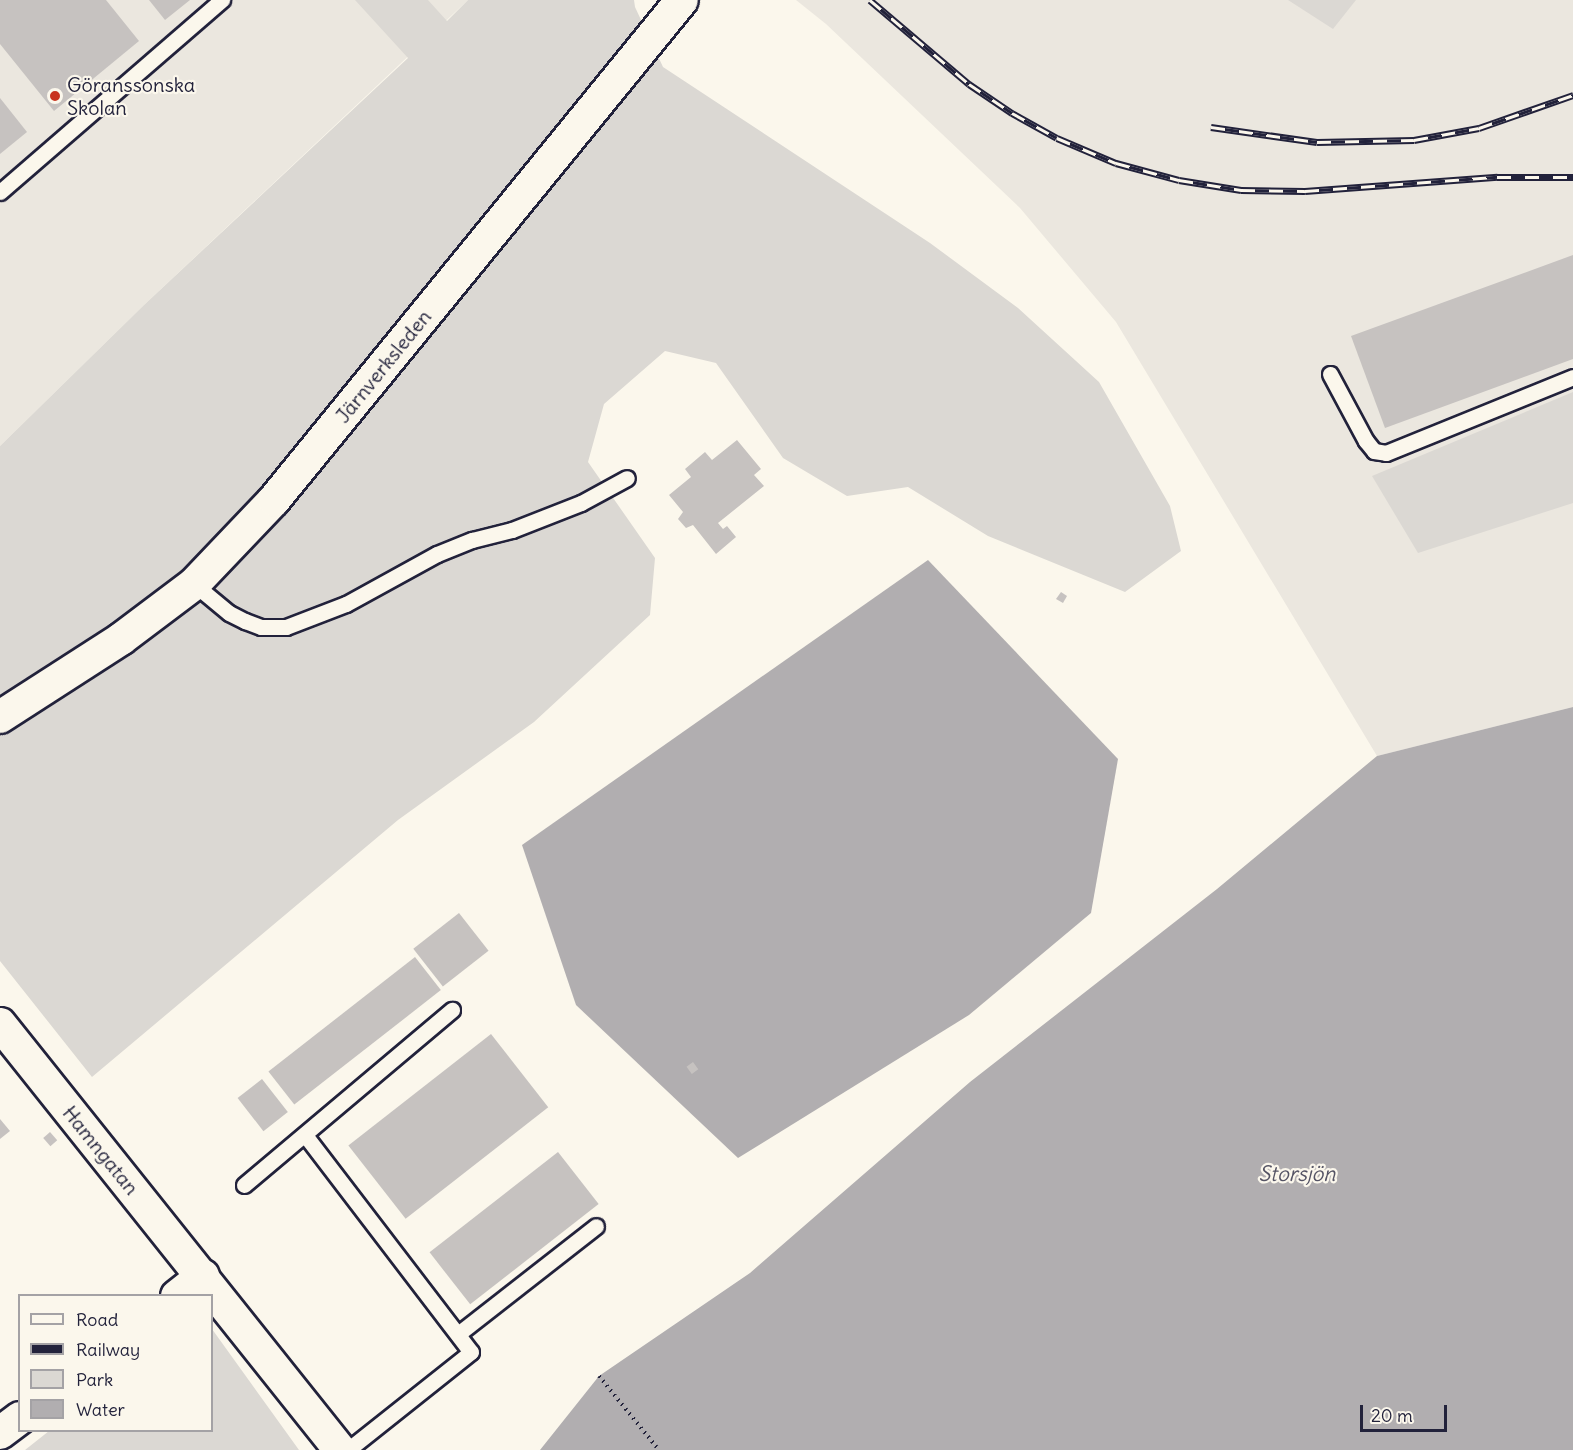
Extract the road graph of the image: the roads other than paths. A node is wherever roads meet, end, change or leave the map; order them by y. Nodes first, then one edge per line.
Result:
1 (222, 0) edge
2 (682, 0) edge
3 (0, 192) edge
4 (1330, 374) dead end
5 (1573, 377) edge
6 (627, 478) dead end
7 (194, 584) junction
8 (0, 717) edge
9 (452, 1010) dead end
10 (0, 1024) edge
11 (305, 1135) junction
12 (244, 1185) dead end
13 (597, 1226) dead end
14 (203, 1276) junction
15 (180, 1294) edge
16 (458, 1334) junction
17 (18, 1420) edge
18 (0, 1433) edge
19 (340, 1450) edge
20 (348, 1450) edge

1 - 3 lane
2 - 7 street, Järnverksleden
4 - 5 lane
6 - 7 lane
7 - 8 street, Järnverksleden
9 - 11 lane
10 - 14 street, Hamngatan
11 - 12 lane
11 - 16 lane
13 - 16 lane
14 - 15 street
14 - 19 street, Hamngatan
16 - 20 lane
17 - 18 street

